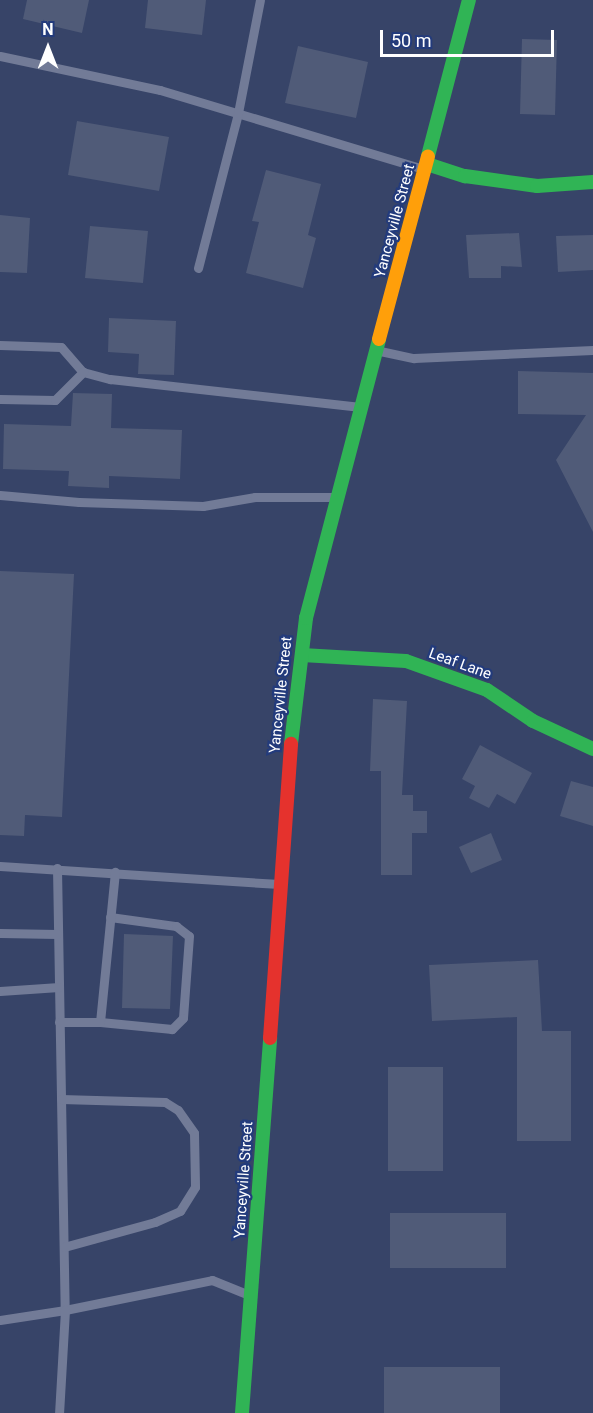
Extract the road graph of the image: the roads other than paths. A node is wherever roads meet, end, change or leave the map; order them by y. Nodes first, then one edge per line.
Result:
1 (260, 0) edge
2 (469, 0) edge
3 (0, 56) edge
4 (238, 113) junction
5 (426, 167) junction
6 (593, 182) edge
7 (198, 268) dead end
8 (0, 345) edge
9 (377, 350) junction
10 (593, 350) edge
11 (83, 372) junction
12 (0, 399) edge
13 (362, 407) junction
14 (0, 495) edge
15 (338, 497) junction
16 (302, 655) junction
17 (593, 749) edge
18 (0, 866) edge
19 (57, 868) junction
20 (115, 872) junction
21 (281, 884) junction
22 (110, 917) junction
23 (0, 933) edge
24 (57, 934) junction
25 (59, 987) junction
26 (0, 991) edge
27 (59, 1022) junction
28 (100, 1022) junction
29 (61, 1099) junction
30 (64, 1246) junction
31 (252, 1295) junction
32 (65, 1310) junction
33 (0, 1320) edge
34 (59, 1413) edge
35 (242, 1413) edge

1 - 4 lane
2 - 5 main road, Yanceyville Street
3 - 4 lane
4 - 5 lane
4 - 7 lane
5 - 6 main road
5 - 9 main road, Yanceyville Street
8 - 11 lane
9 - 10 lane
9 - 13 main road, Yanceyville Street
11 - 12 lane
11 - 13 lane
13 - 15 main road, Yanceyville Street
14 - 15 lane
15 - 16 main road, Yanceyville Street
16 - 17 main road, Leaf Lane
16 - 21 main road, Yanceyville Street
18 - 19 lane
19 - 20 lane
19 - 24 lane
20 - 21 lane
20 - 22 lane
21 - 31 main road, Yanceyville Street
22 - 28 lane
22 - 28 lane
23 - 24 lane
24 - 25 lane
25 - 26 lane
25 - 27 lane
27 - 28 lane
27 - 29 lane
29 - 30 lane
29 - 30 lane
30 - 32 lane
31 - 32 lane
31 - 35 main road, Yanceyville Street
32 - 33 lane
32 - 34 lane

